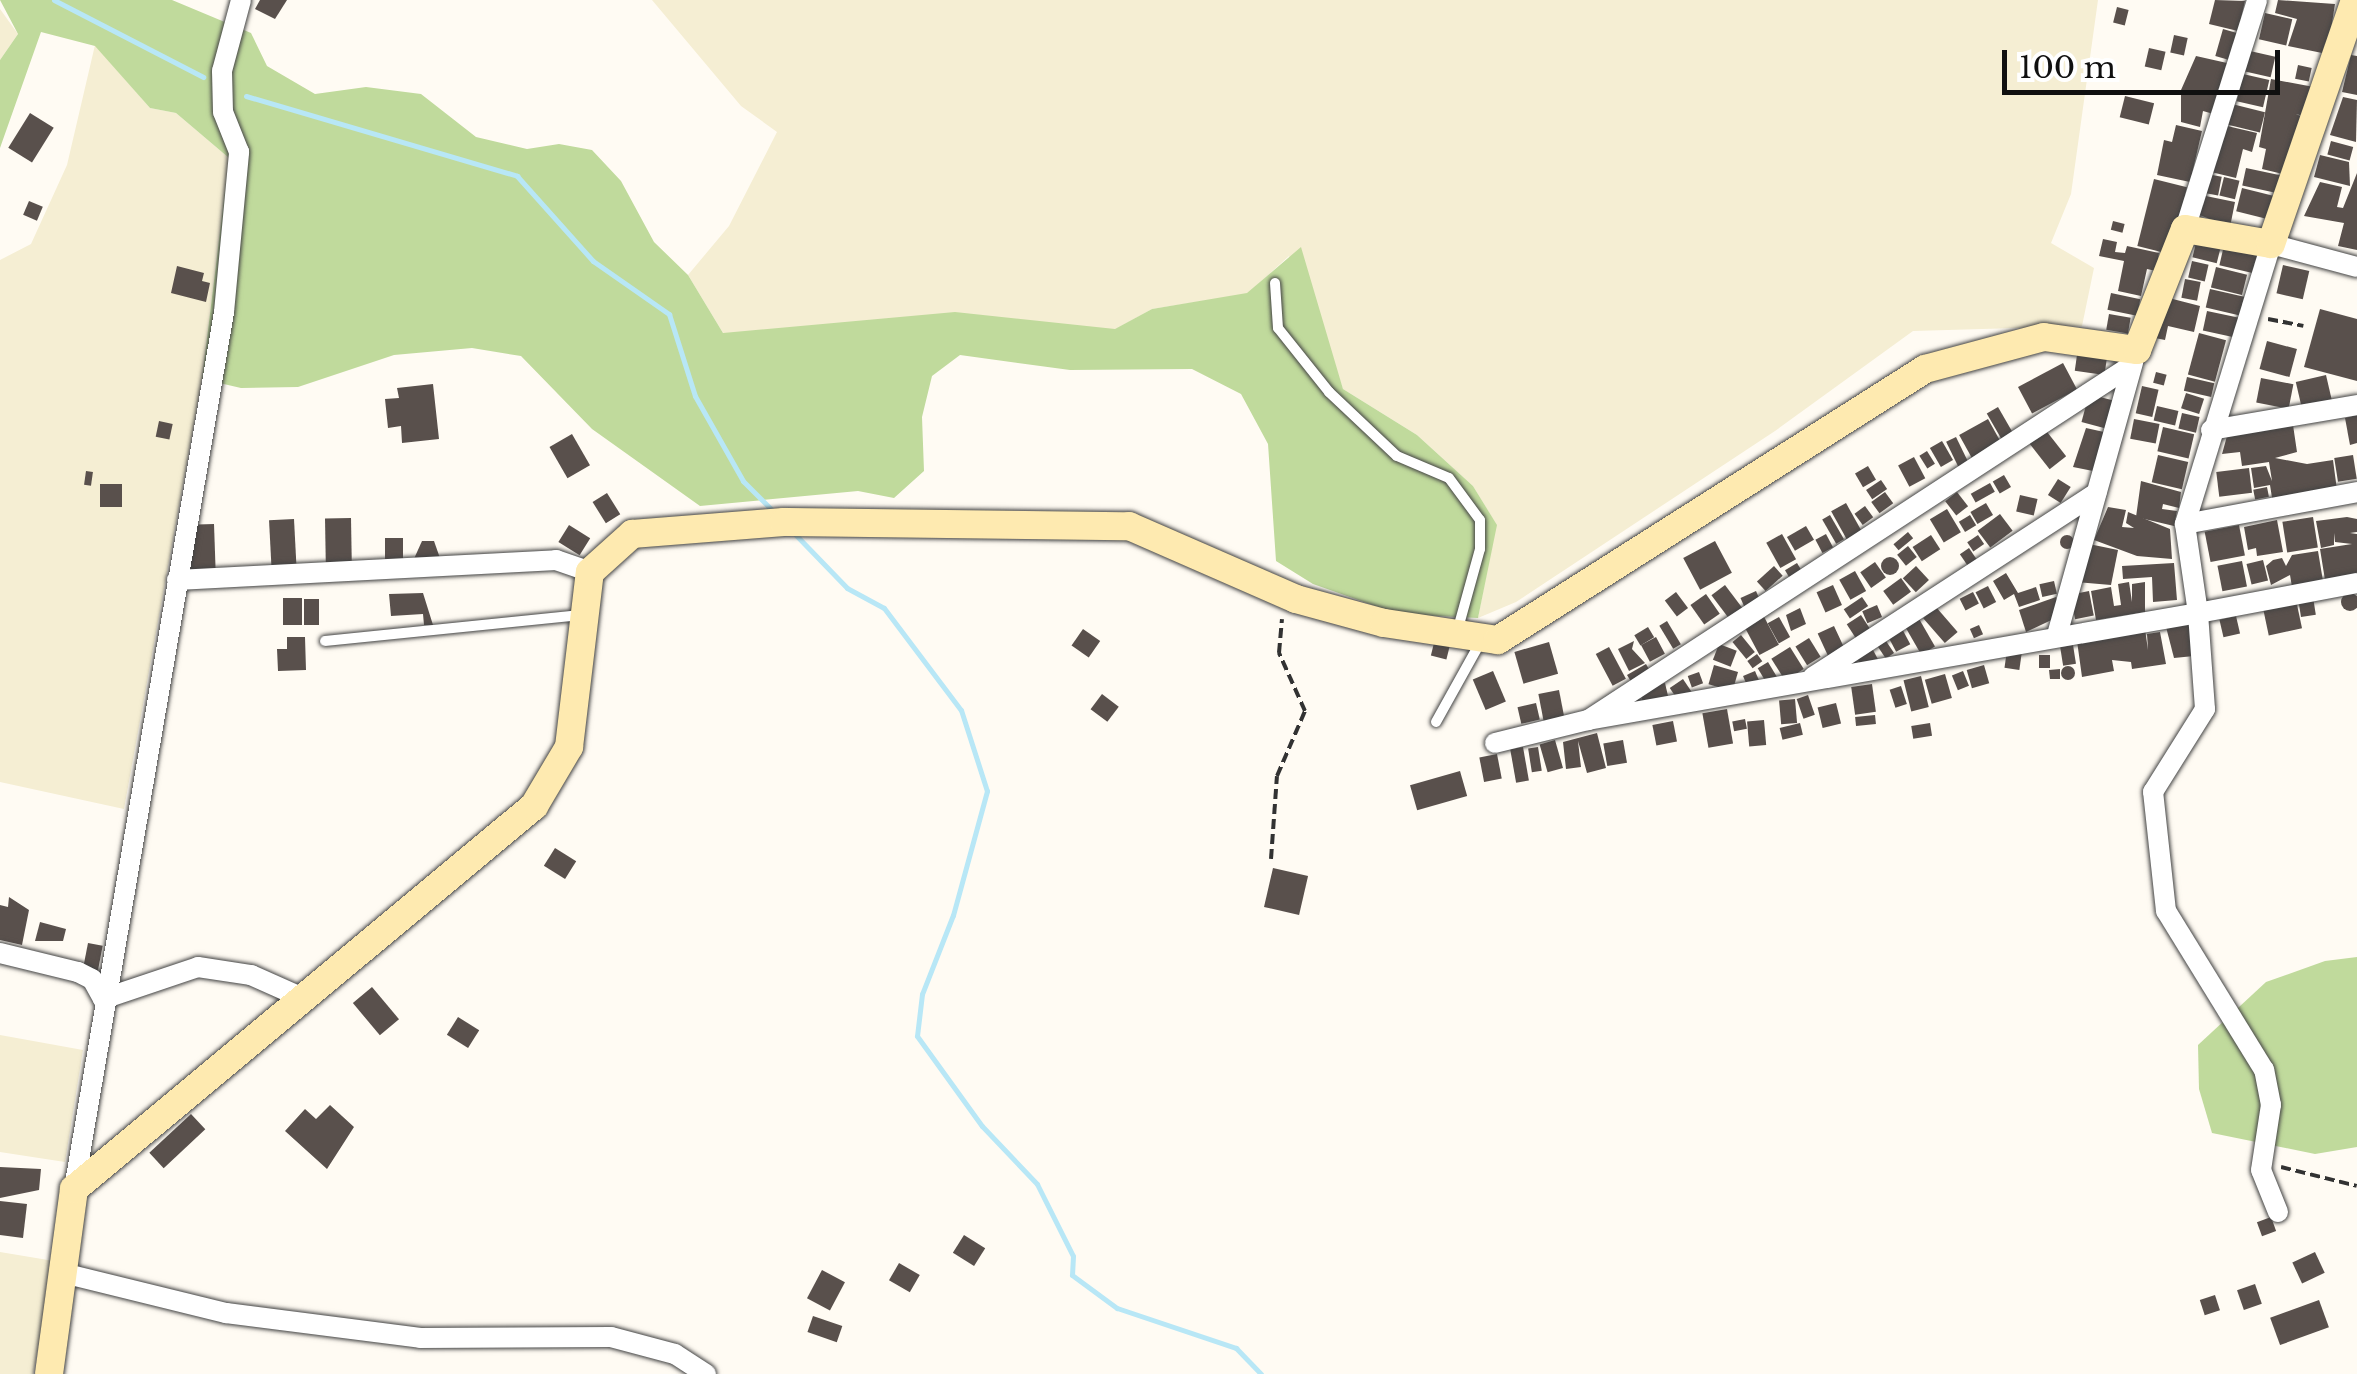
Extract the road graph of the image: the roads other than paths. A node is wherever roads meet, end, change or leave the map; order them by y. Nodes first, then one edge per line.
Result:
1 (242, 0) edge
2 (2257, 0) edge
3 (2356, 0) edge
4 (2185, 229) junction
5 (2271, 244) junction
6 (2357, 267) edge
7 (1275, 283) dead end
8 (2135, 358) junction
9 (2357, 405) edge
10 (2211, 430) junction
11 (2096, 492) junction
12 (2357, 492) edge
13 (2184, 524) junction
14 (590, 572) junction
15 (177, 580) junction
16 (2357, 583) edge
17 (2198, 614) junction
18 (582, 615) junction
19 (2057, 635) junction
20 (1469, 636) junction
21 (325, 641) dead end
22 (1802, 684) junction
23 (1588, 720) junction
24 (1436, 722) dead end
25 (1496, 744) dead end
26 (0, 953) edge
27 (103, 999) junction
28 (305, 999) junction
29 (74, 1189) junction
30 (2278, 1212) dead end
31 (62, 1274) junction
32 (48, 1374) edge
33 (706, 1374) edge

1 - 15 street
2 - 4 street
3 - 5 street
4 - 5 street
4 - 8 street
5 - 6 street
5 - 10 street
7 - 20 lane
8 - 11 street
8 - 20 street
8 - 23 street
9 - 10 street
10 - 13 street
11 - 19 street
11 - 22 street
12 - 13 street
13 - 17 street
14 - 15 street
14 - 18 street
14 - 20 street
15 - 27 street
16 - 17 street
17 - 19 street
17 - 30 street
18 - 21 lane
18 - 28 street
19 - 22 street
20 - 24 lane
22 - 23 street
23 - 25 street
26 - 27 street
27 - 28 street
27 - 29 street
28 - 29 street
29 - 31 street
31 - 32 street
31 - 33 street

